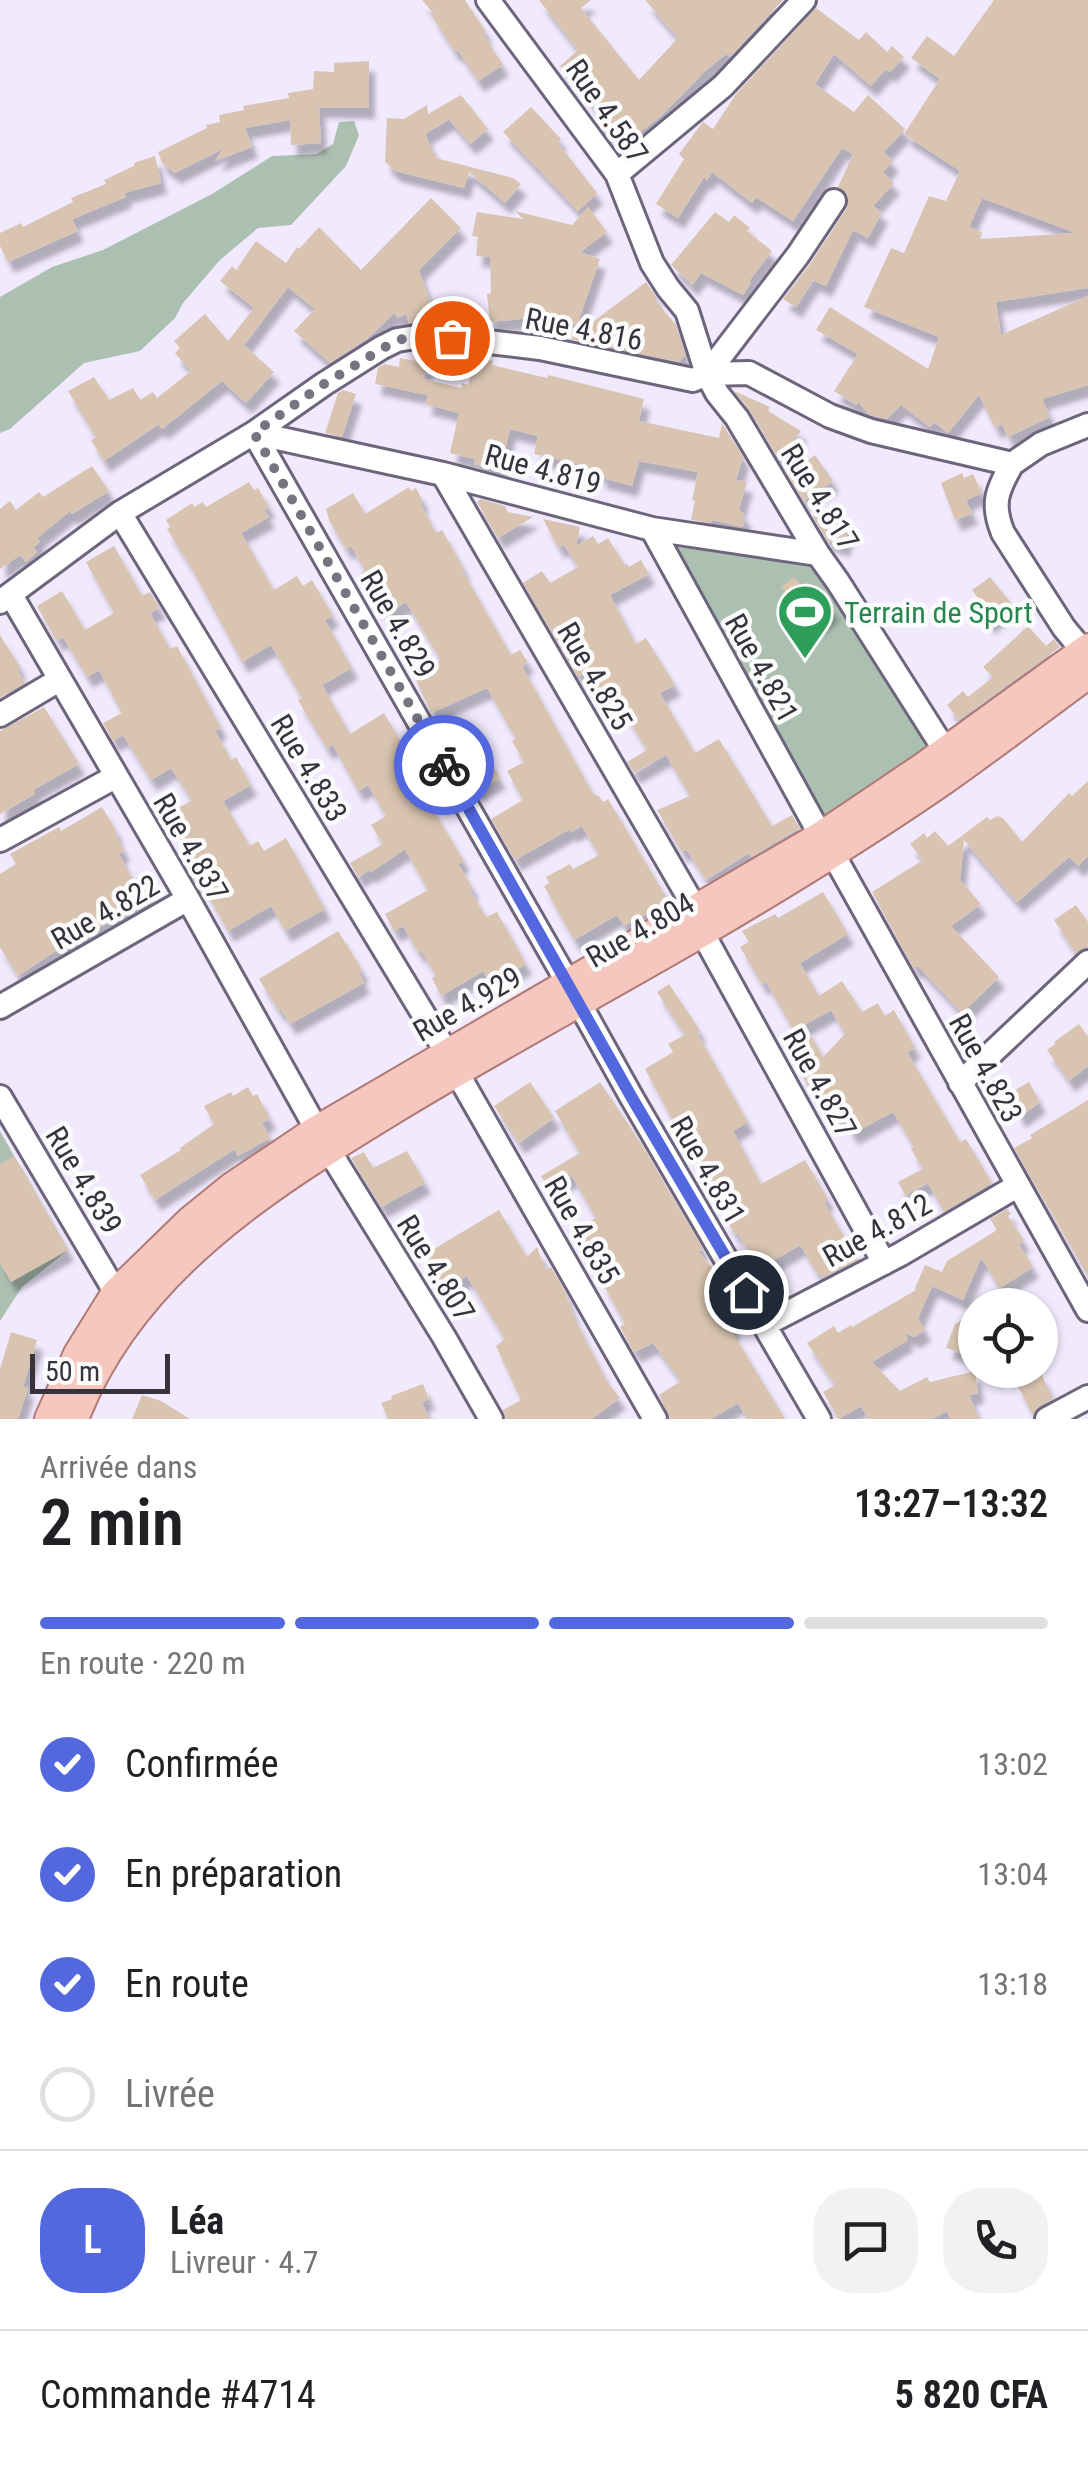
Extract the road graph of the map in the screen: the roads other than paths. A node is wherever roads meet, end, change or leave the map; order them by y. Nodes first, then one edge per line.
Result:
1 (488, 0) edge
2 (804, 0) edge
3 (618, 174) junction
4 (834, 201) dead end
5 (707, 374) junction
6 (1088, 425) edge
7 (254, 433) junction
8 (1012, 464) junction
9 (443, 474) junction
10 (120, 513) junction
11 (652, 530) junction
12 (818, 554) junction
13 (5, 598) edge
14 (1087, 658) edge
15 (60, 680) junction
16 (0, 715) edge
17 (946, 752) junction
18 (116, 777) junction
19 (0, 840) edge
20 (826, 845) junction
21 (188, 899) junction
22 (699, 920) junction
23 (1086, 968) edge
24 (573, 992) junction
25 (0, 1007) edge
26 (452, 1062) junction
27 (960, 1083) junction
28 (0, 1097) edge
29 (323, 1139) junction
30 (1017, 1186) junction
31 (884, 1263) junction
32 (116, 1293) junction
33 (1088, 1310) edge
34 (764, 1325) junction
35 (1088, 1397) edge
36 (50, 1419) edge
37 (74, 1419) edge
38 (491, 1419) edge
39 (655, 1419) edge
40 (820, 1419) edge
41 (1047, 1419) edge

1 - 3 street, Rue 4.587
2 - 3 street
3 - 5 street, Rue 4.587
4 - 5 street
5 - 7 street, Rue 4.816
5 - 8 street, Rue 4.816
5 - 12 street, Rue 4.817
6 - 8 street
7 - 9 street, Rue 4.819
7 - 10 street, Rue 4.816
7 - 24 street, Rue 4.829
8 - 14 street
9 - 11 street, Rue 4.819
9 - 22 street, Rue 4.825
10 - 13 street, Rue 4.816
10 - 26 street, Rue 4.833
11 - 12 street, Rue 4.819
11 - 20 street, Rue 4.821
12 - 17 street, Rue 4.817
13 - 15 street, Rue 4.837
14 - 17 main road
14 - 20 main road, Rue 4.804
15 - 16 street
15 - 18 street, Rue 4.837
17 - 20 main road
18 - 19 street
18 - 21 street, Rue 4.837
20 - 22 main road, Rue 4.804
20 - 27 street, Rue 4.823
21 - 25 street, Rue 4.822
21 - 29 street, Rue 4.837
22 - 24 main road, Rue 4.804
22 - 31 street, Rue 4.827
23 - 27 street
24 - 26 main road, Rue 4.804
24 - 34 street, Rue 4.831
26 - 29 main road, Rue 4.804
26 - 39 street, Rue 4.835
27 - 30 street, Rue 4.823
28 - 32 street, Rue 4.839
29 - 32 main road
29 - 37 main road, Rue 4.804
29 - 38 street, Rue 4.807
30 - 31 street, Rue 4.812
30 - 33 street, Rue 4.823
31 - 34 street, Rue 4.812
32 - 36 main road
34 - 40 street, Rue 4.831
35 - 41 street

